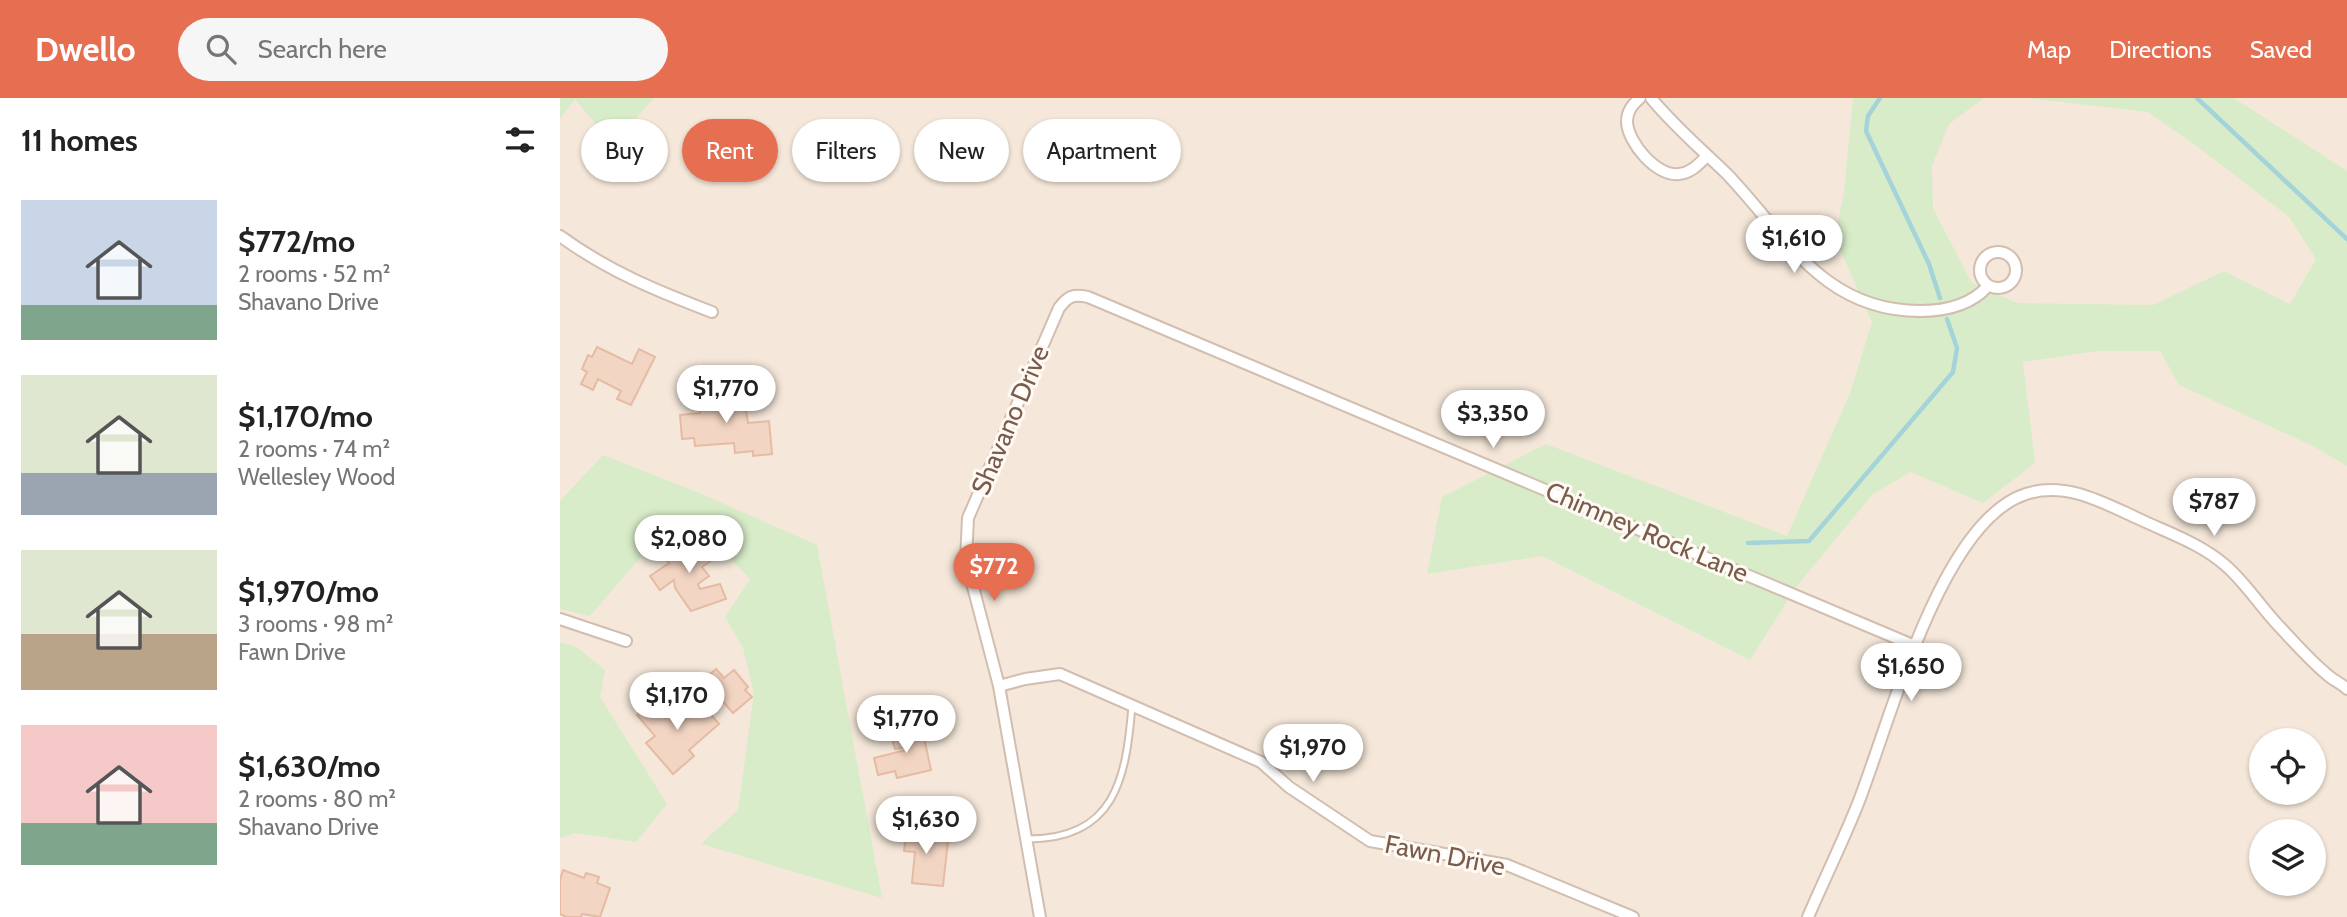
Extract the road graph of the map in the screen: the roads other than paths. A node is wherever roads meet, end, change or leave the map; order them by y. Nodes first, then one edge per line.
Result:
1 (1640, 98) edge
2 (1651, 98) edge
3 (1707, 156) junction
4 (560, 236) edge
5 (1988, 286) dead end
6 (1067, 297) joint
7 (712, 312) dead end
8 (560, 619) edge
9 (626, 641) dead end
10 (1915, 646) junction
11 (999, 686) junction
12 (2347, 689) edge
13 (1132, 706) junction
14 (1026, 839) junction
15 (1040, 917) edge
16 (1633, 917) edge
17 (1808, 917) edge

1 - 3 street
2 - 3 street
3 - 5 street
4 - 7 street
6 - 10 street, Chimney Rock Lane
6 - 11 street, Shavano Drive
8 - 9 street
10 - 12 street
10 - 17 street
11 - 13 street, Fawn Drive
11 - 14 street, Shavano Drive
13 - 14 lane
13 - 16 street, Fawn Drive
14 - 15 street, Shavano Drive

